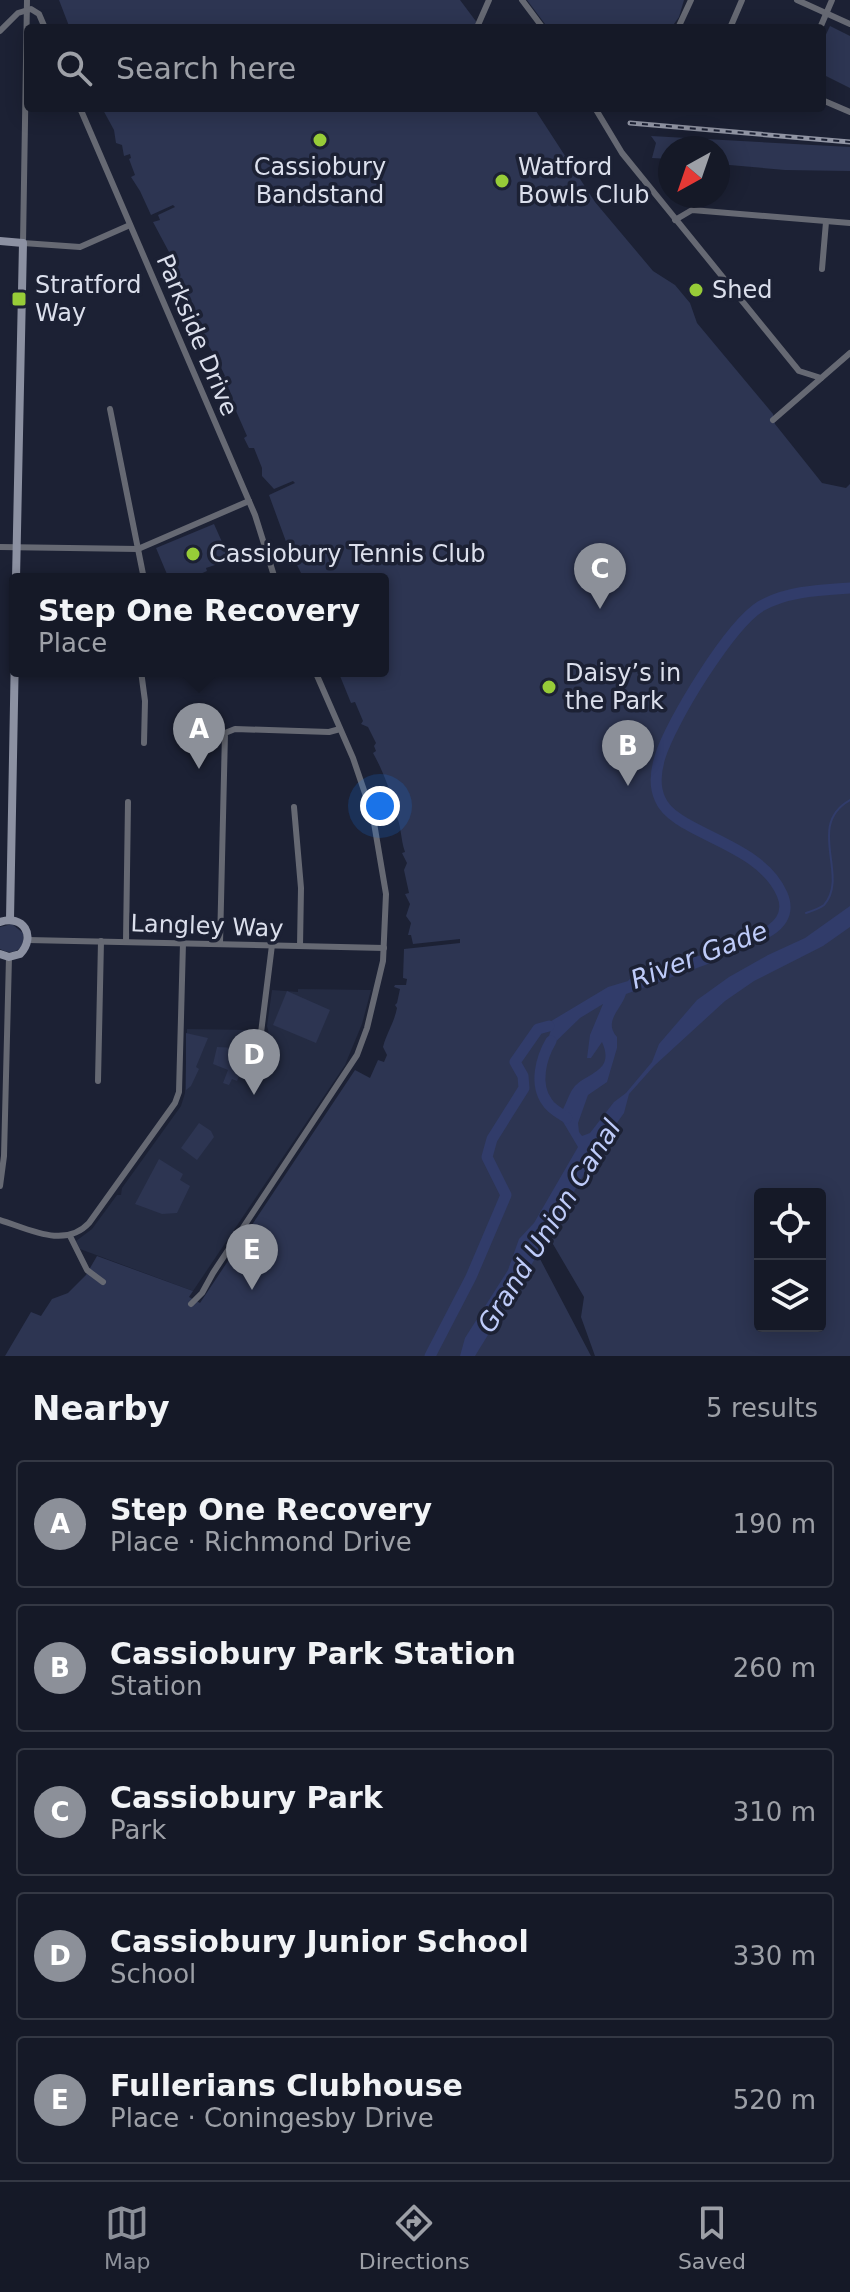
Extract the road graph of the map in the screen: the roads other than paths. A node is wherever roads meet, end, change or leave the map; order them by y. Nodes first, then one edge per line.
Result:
1 (27, 0) edge
2 (489, 0) edge
3 (522, 0) edge
4 (691, 0) edge
5 (742, 0) edge
6 (797, 0) edge
7 (832, 0) edge
8 (27, 9) junction
9 (827, 13) junction
10 (27, 24) edge
11 (43, 24) edge
12 (478, 24) edge
13 (540, 24) edge
14 (680, 24) edge
15 (732, 24) edge
16 (822, 24) edge
17 (850, 24) edge
18 (0, 31) edge
19 (826, 102) edge
20 (25, 112) edge
21 (82, 112) edge
22 (597, 112) edge
23 (850, 112) edge
24 (675, 220) junction
25 (826, 222) junction
26 (850, 223) edge
27 (130, 225) junction
28 (0, 241) edge
29 (23, 243) junction
30 (822, 269) dead end
31 (850, 353) edge
32 (804, 375) junction
33 (821, 378) junction
34 (804, 394) junction
35 (110, 409) dead end
36 (773, 420) dead end
37 (249, 501) junction
38 (0, 547) edge
39 (17, 547) junction
40 (138, 549) junction
41 (16, 573) edge
42 (143, 573) edge
43 (273, 573) edge
44 (14, 677) edge
45 (142, 677) edge
46 (318, 677) edge
47 (340, 729) junction
48 (144, 743) dead end
49 (128, 802) dead end
50 (294, 807) dead end
51 (10, 919) junction
52 (0, 922) edge
53 (28, 940) junction
54 (101, 941) junction
55 (126, 941) junction
56 (183, 943) junction
57 (220, 944) junction
58 (272, 945) junction
59 (300, 946) junction
60 (384, 948) junction
61 (5, 955) edge
62 (261, 1033) dead end
63 (98, 1081) dead end
64 (0, 1186) edge
65 (0, 1220) edge
66 (70, 1236) junction
67 (103, 1282) dead end
68 (191, 1304) dead end

1 - 8 street
2 - 12 street
3 - 13 street
4 - 14 street
5 - 15 street
6 - 9 street
7 - 9 street
8 - 10 street
8 - 11 street
8 - 18 street
9 - 16 street
9 - 17 street
19 - 23 street
20 - 29 street
21 - 27 street, Parkside Drive
22 - 24 street
24 - 25 street
24 - 32 street
25 - 26 street
25 - 30 street
27 - 29 street
27 - 37 street, Parkside Drive
28 - 29 street
29 - 39 street
31 - 33 street
32 - 33 street
32 - 34 street
33 - 34 street
34 - 36 street
35 - 40 street
37 - 40 street
37 - 43 street, Parkside Drive
38 - 39 street
39 - 40 street
39 - 41 street
40 - 42 street
44 - 51 street
45 - 48 street
46 - 47 street
47 - 57 street
47 - 60 street
49 - 55 street
50 - 59 street
51 - 52 street
51 - 53 street
53 - 54 street, Langley Way
53 - 61 street
54 - 55 street, Langley Way
54 - 63 street
55 - 56 street, Langley Way
56 - 57 street, Langley Way
56 - 66 street
57 - 58 street, Langley Way
58 - 59 street, Langley Way
58 - 62 street
59 - 60 street, Langley Way
60 - 68 street
61 - 64 street
65 - 66 street
66 - 67 street

